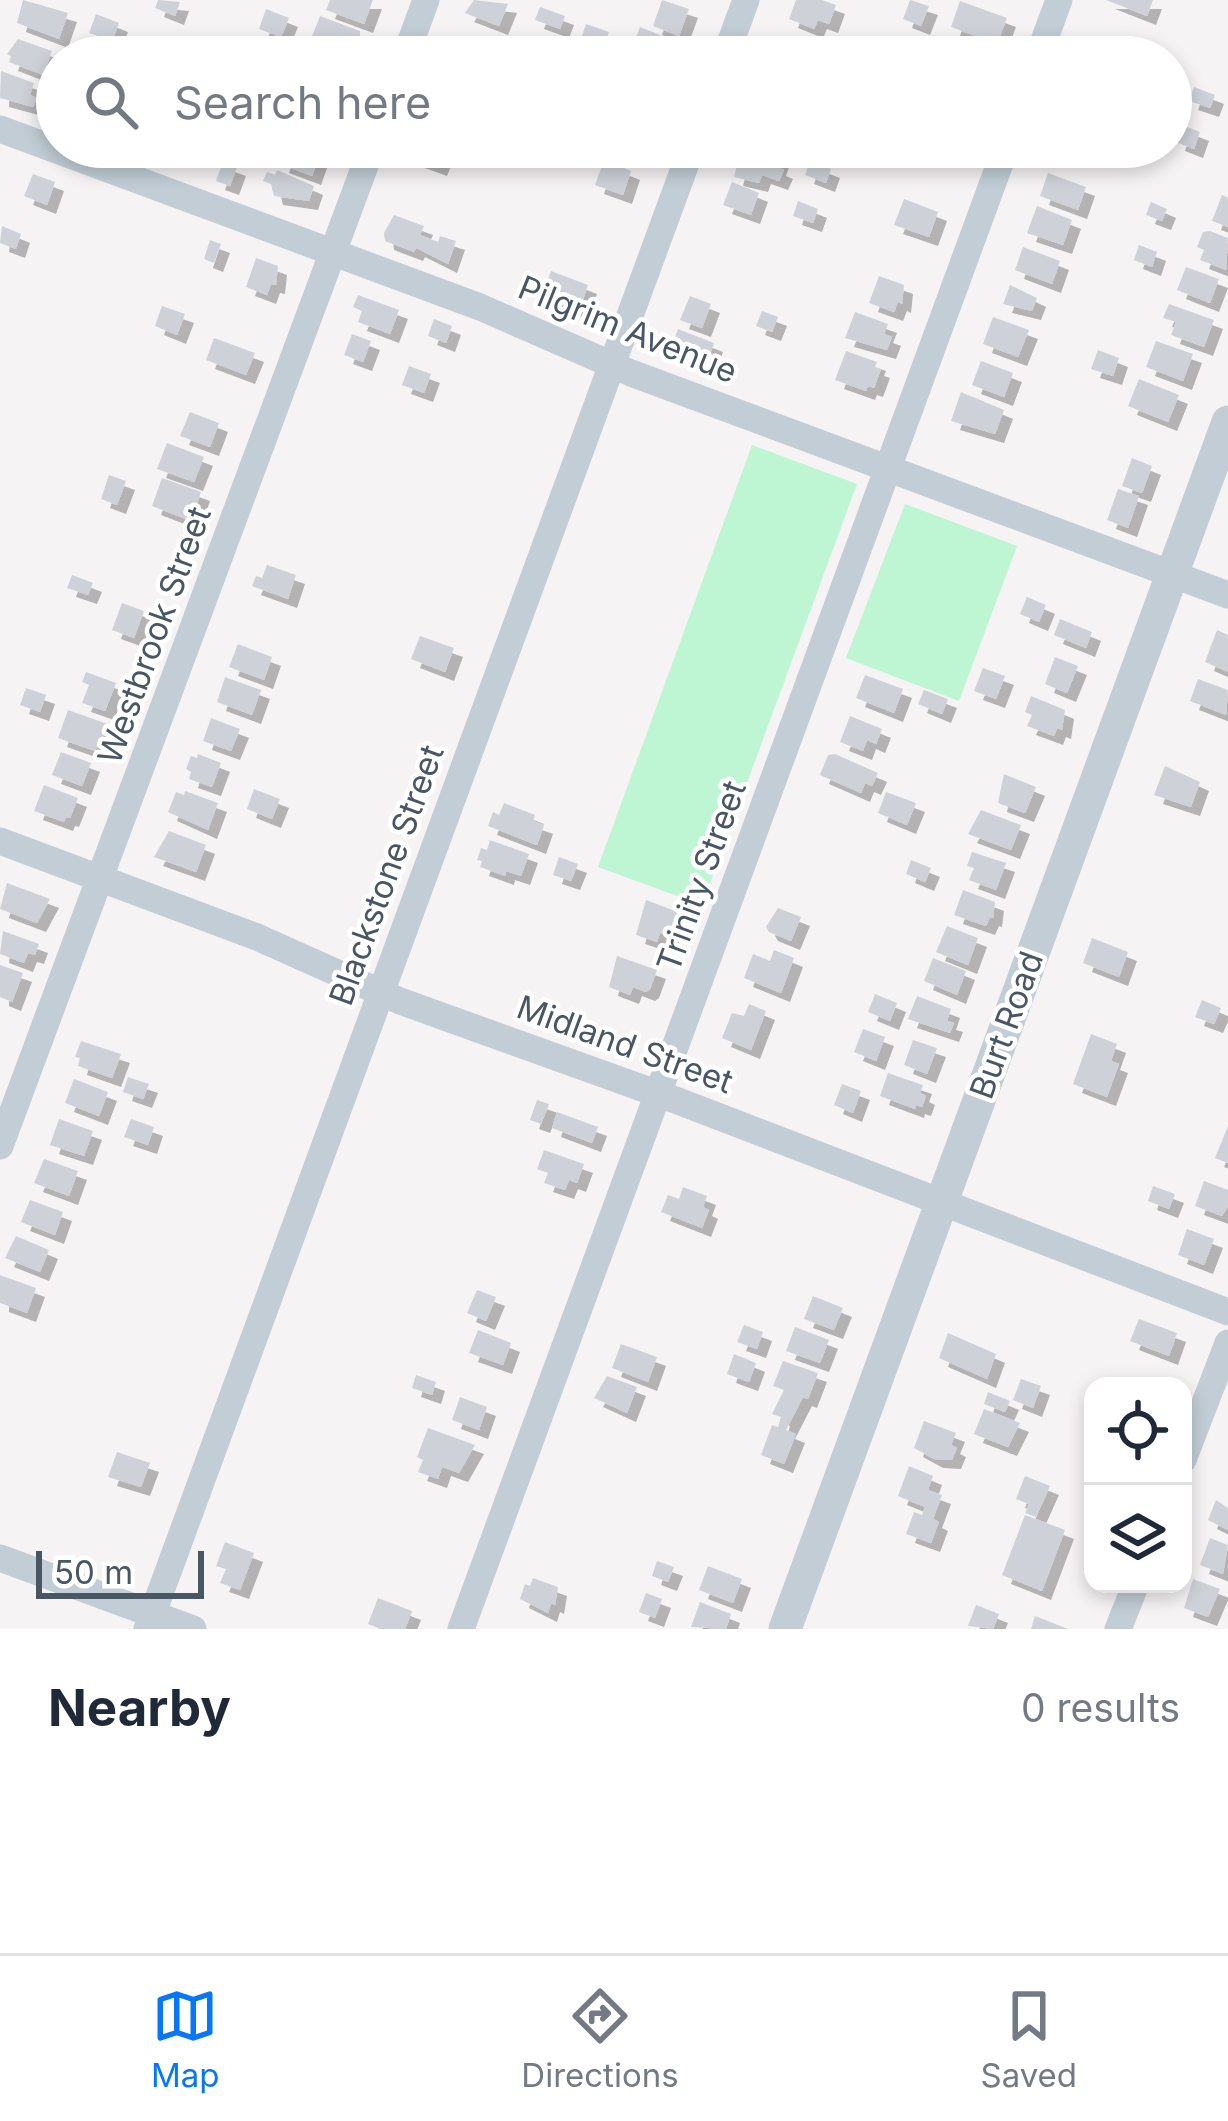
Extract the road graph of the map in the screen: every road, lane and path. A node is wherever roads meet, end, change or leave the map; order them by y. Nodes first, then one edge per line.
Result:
1 (426, 0) edge
2 (746, 0) edge
3 (1059, 0) edge
4 (413, 36) edge
5 (733, 36) edge
6 (1046, 36) edge
7 (0, 129) edge
8 (36, 143) edge
9 (104, 168) edge
10 (364, 168) edge
11 (684, 168) edge
12 (998, 168) edge
13 (333, 254) junction
14 (613, 364) junction
15 (1228, 422) edge
16 (889, 469) junction
17 (1172, 574) junction
18 (1228, 595) edge
19 (0, 841) edge
20 (102, 878) junction
21 (381, 992) junction
22 (659, 1094) junction
23 (0, 1146) edge
24 (942, 1201) junction
25 (1228, 1312) edge
26 (1228, 1342) edge
27 (1192, 1436) edge
28 (0, 1558) edge
29 (1132, 1593) edge
30 (150, 1622) edge
31 (193, 1629) edge
32 (461, 1629) edge
33 (785, 1629) edge
34 (1118, 1629) edge

1 - 4 street
2 - 5 street
3 - 6 street
7 - 8 street, Pilgrim Avenue
9 - 13 street, Pilgrim Avenue
10 - 13 street, Westbrook Street
11 - 14 street, Blackstone Street
12 - 16 street, Trinity Street
13 - 14 street, Pilgrim Avenue
13 - 20 street, Westbrook Street
14 - 16 street, Pilgrim Avenue
14 - 21 street, Blackstone Street
15 - 17 street, Burt Road
16 - 17 street, Pilgrim Avenue
16 - 22 street, Trinity Street
17 - 18 street, Pilgrim Avenue
17 - 24 street, Burt Road
19 - 20 street, Midland Street
20 - 21 street, Midland Street
20 - 23 street, Westbrook Street
21 - 22 street, Midland Street
21 - 30 street, Blackstone Street
22 - 24 street, Midland Street
22 - 32 street, Trinity Street
24 - 25 street, Midland Street
24 - 33 street, Burt Road
26 - 27 street
28 - 30 street
29 - 34 street
30 - 31 street

